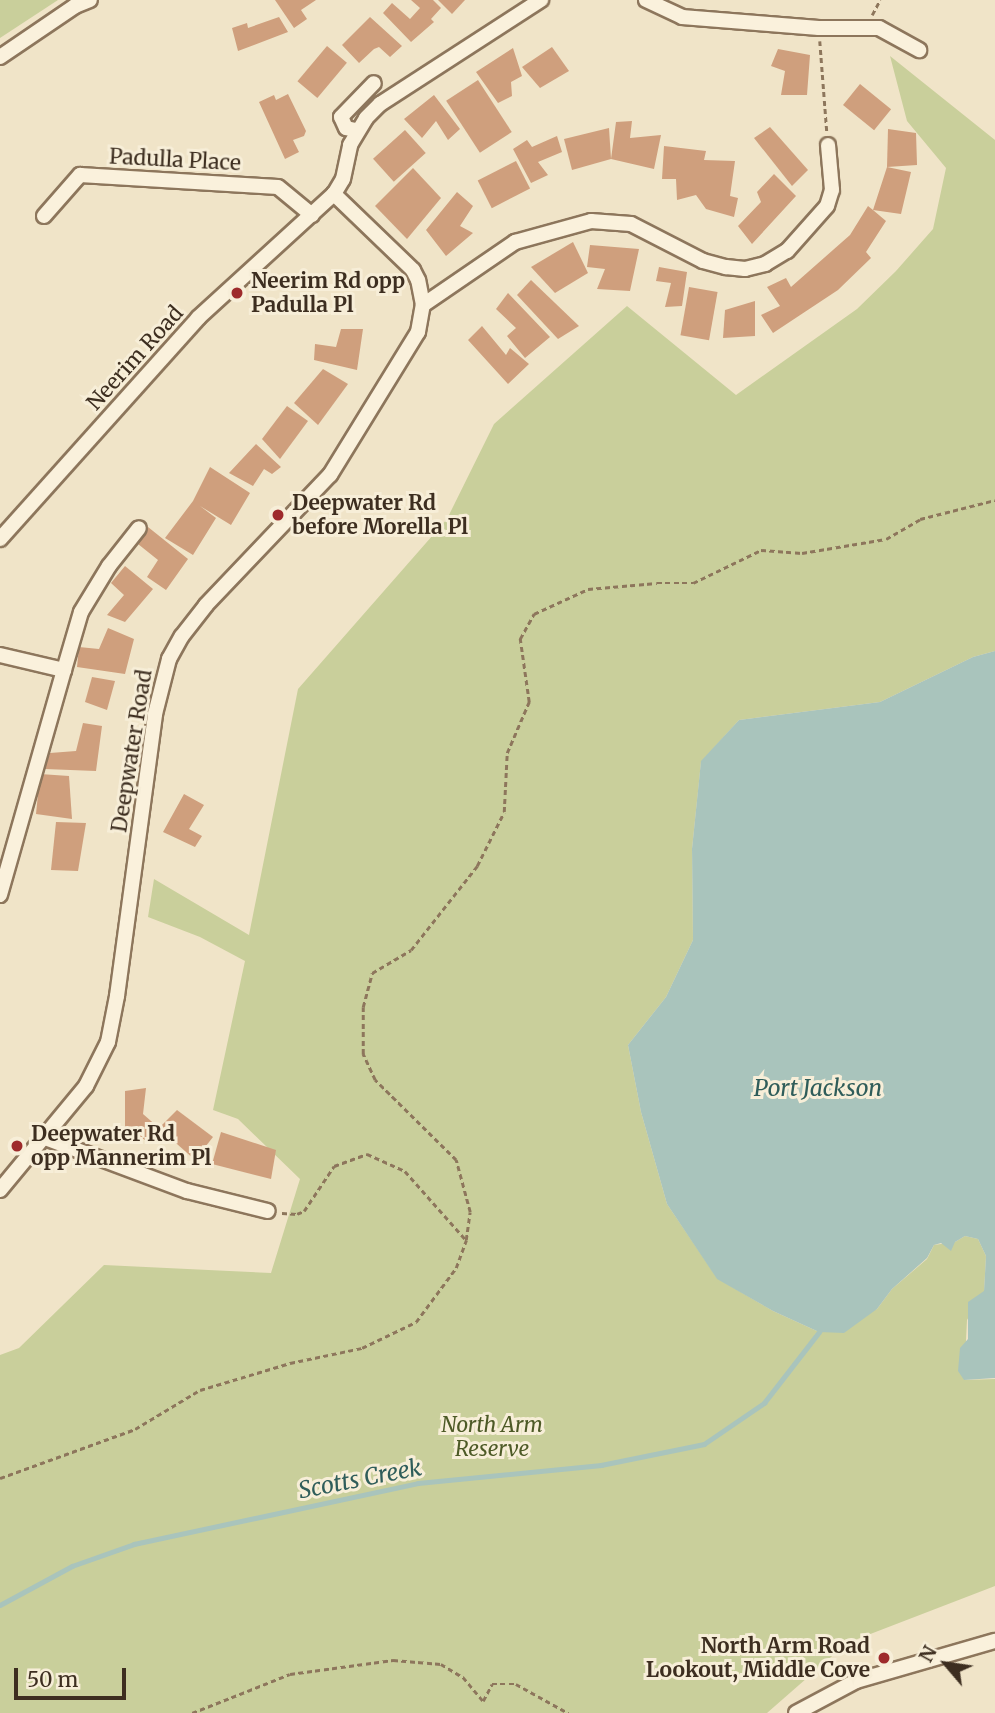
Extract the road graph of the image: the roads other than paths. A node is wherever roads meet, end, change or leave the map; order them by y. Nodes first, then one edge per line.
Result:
1 (90, 0) edge
2 (541, 0) edge
3 (646, 0) edge
4 (919, 50) dead end
5 (0, 57) edge
6 (374, 83) dead end
7 (356, 130) junction
8 (828, 145) road end
9 (334, 194) junction
10 (312, 215) junction
11 (44, 216) dead end
12 (423, 305) junction
13 (139, 528) dead end
14 (0, 539) edge
15 (0, 655) edge
16 (64, 670) junction
17 (0, 895) edge
18 (45, 1138) junction
19 (0, 1190) edge
20 (268, 1211) road end
21 (995, 1641) edge
22 (796, 1713) edge

1 - 5 street
2 - 7 street
3 - 4 street
6 - 7 street
7 - 9 street
8 - 12 street
9 - 10 street, Neerim Road
9 - 12 street
10 - 11 street, Padulla Place
10 - 14 street, Neerim Road
12 - 18 street, Deepwater Road
13 - 16 street
15 - 16 street
16 - 17 street
18 - 19 street, Deepwater Road
18 - 20 street
21 - 22 street

